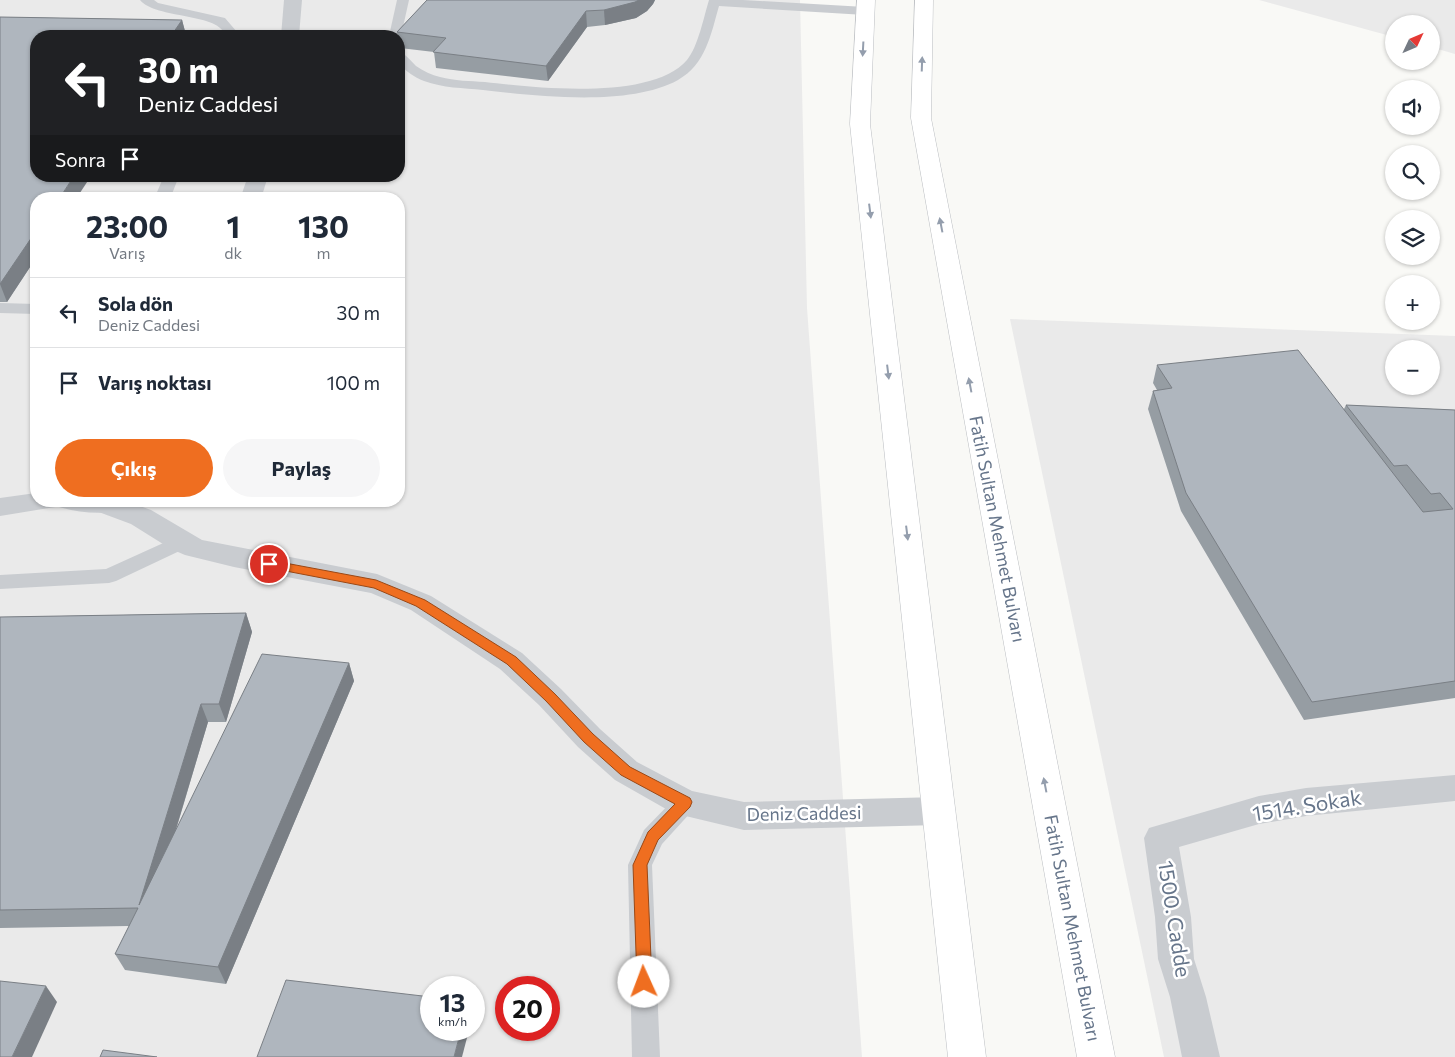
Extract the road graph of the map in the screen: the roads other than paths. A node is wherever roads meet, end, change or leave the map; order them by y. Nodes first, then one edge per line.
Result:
1 (146, 0) edge
2 (293, 0) edge
3 (403, 0) edge
4 (924, 0) edge
5 (714, 1) edge
6 (865, 6) edge
7 (229, 30) edge
8 (290, 30) edge
9 (396, 30) edge
10 (405, 62) edge
11 (0, 308) edge
12 (30, 309) edge
13 (30, 503) edge
14 (0, 507) edge
15 (115, 507) edge
16 (181, 542) junction
17 (0, 582) edge
18 (1455, 788) edge
19 (685, 802) junction
20 (939, 811) junction
21 (1161, 838) joint
22 (646, 1057) edge
23 (967, 1057) edge
24 (1096, 1057) edge
25 (1200, 1057) edge

1 - 7 lane
2 - 8 street
3 - 9 lane
24 -> 4 highway, Fatih Sultan Mehmet Bulvarı
5 - 6 lane
5 - 10 lane
6 -> 20 highway
11 - 12 lane
13 - 14 street
15 - 16 street, Deniz Caddesi
16 - 17 lane
16 - 19 street, Deniz Caddesi
18 - 21 street, 1514. Sokak
19 - 20 street, Deniz Caddesi
19 - 22 lane
20 - 23 highway
21 - 25 street, 1500. Cadde

